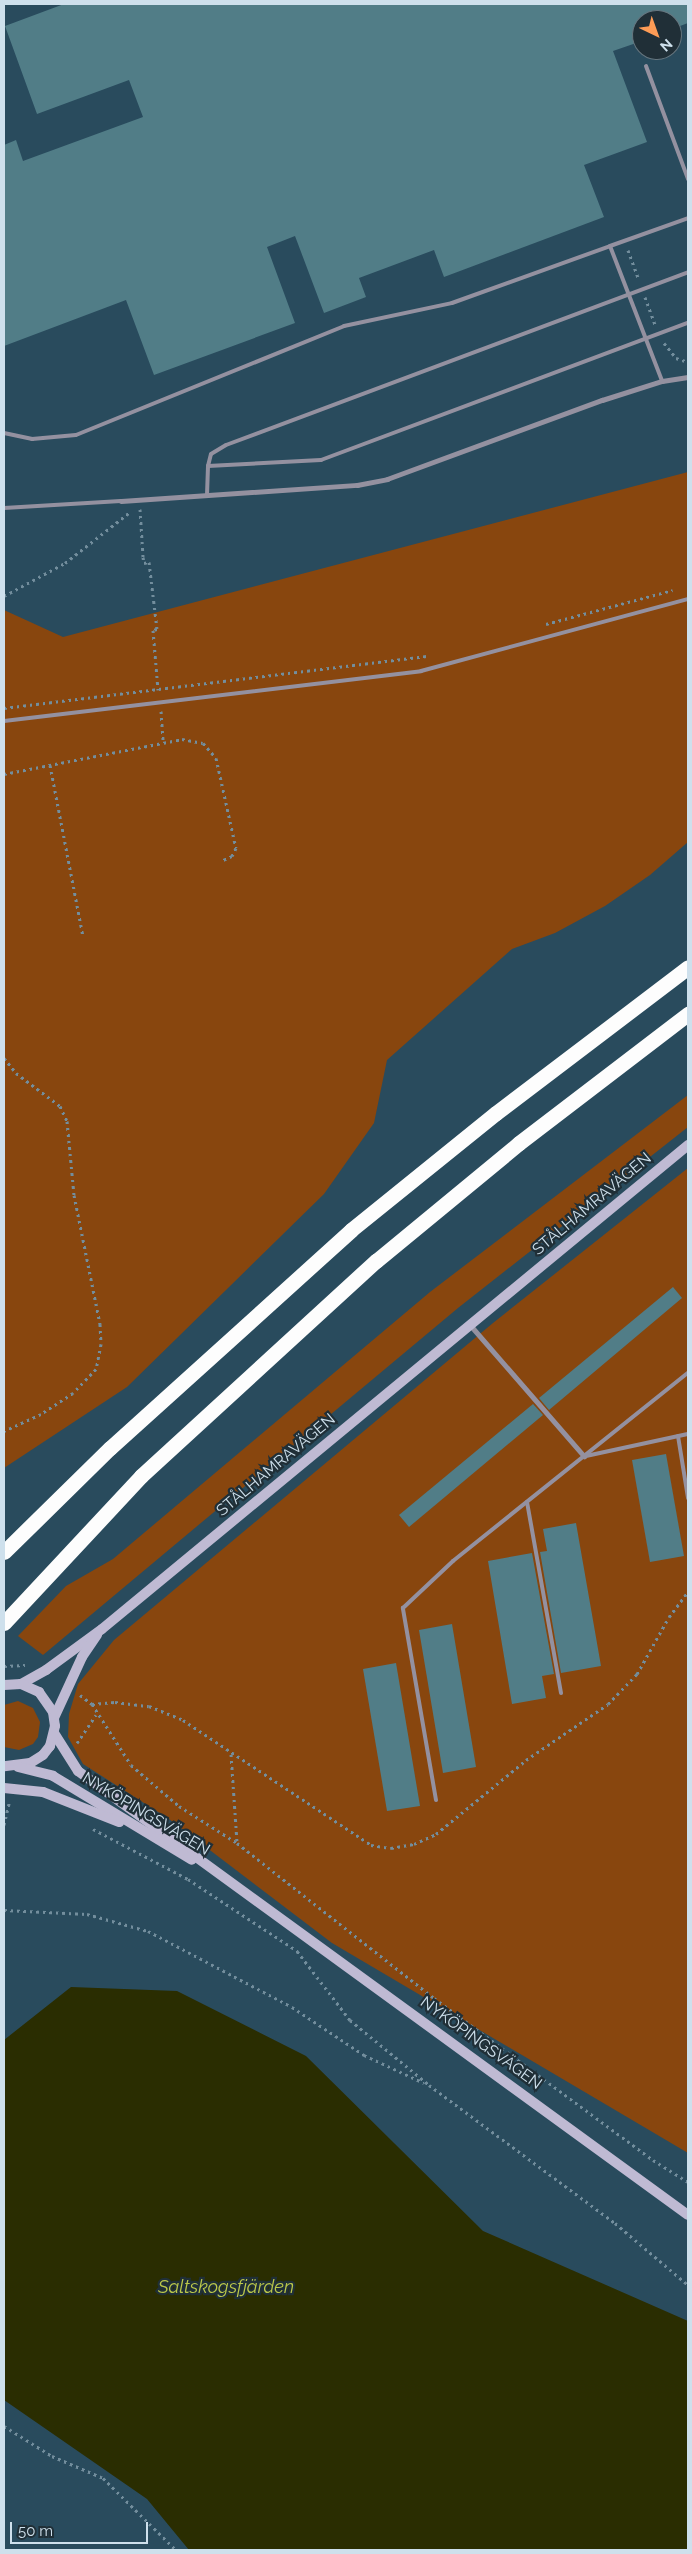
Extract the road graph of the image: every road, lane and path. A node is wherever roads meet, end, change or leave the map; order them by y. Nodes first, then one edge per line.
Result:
1 (646, 66) dead end
2 (688, 179) edge
3 (688, 218) edge
4 (624, 241) junction
5 (610, 246) junction
6 (688, 272) edge
7 (642, 290) junction
8 (629, 295) junction
9 (688, 323) edge
10 (659, 334) junction
11 (646, 339) junction
12 (688, 362) edge
13 (688, 377) edge
14 (662, 381) junction
15 (4, 432) edge
16 (208, 466) junction
17 (207, 495) junction
18 (121, 500) joint
19 (145, 500) junction
20 (4, 508) edge
21 (139, 518) dead end
22 (680, 588) dead end
23 (4, 596) edge
24 (688, 599) edge
25 (541, 626) dead end
26 (434, 655) dead end
27 (156, 674) dead end
28 (4, 708) edge
29 (161, 716) dead end
30 (4, 721) edge
31 (163, 743) junction
32 (50, 765) junction
33 (4, 774) edge
34 (223, 860) dead end
35 (84, 936) dead end
36 (688, 967) edge
37 (688, 1014) edge
38 (4, 1058) edge
39 (688, 1145) edge
40 (470, 1325) junction
41 (688, 1373) edge
42 (4, 1432) edge
43 (688, 1434) edge
44 (678, 1436) junction
45 (584, 1456) junction
46 (688, 1498) edge
47 (527, 1502) junction
48 (4, 1552) edge
49 (688, 1592) edge
50 (4, 1623) edge
51 (102, 1629) junction
52 (5, 1684) edge
53 (21, 1684) junction
54 (561, 1693) dead end
55 (92, 1704) dead end
56 (96, 1715) dead end
57 (54, 1718) junction
58 (54, 1733) junction
59 (231, 1754) junction
60 (4, 1766) edge
61 (18, 1767) junction
62 (4, 1788) edge
63 (436, 1800) dead end
64 (9, 1803) dead end
65 (4, 1825) edge
66 (88, 1826) dead end
67 (150, 1834) junction
68 (237, 1843) junction
69 (255, 1897) junction
70 (4, 1910) edge
71 (429, 2086) junction
72 (688, 2182) edge
73 (688, 2216) edge
74 (688, 2285) edge
75 (4, 2426) edge
76 (176, 2550) edge

1 - 2 lane
3 - 4 lane
4 - 5 lane
4 - 7 path
5 - 8 lane
5 - 15 lane
6 - 7 lane
7 - 8 lane
7 - 10 path
8 - 11 lane
8 - 16 lane
9 - 10 lane
10 - 11 lane
10 - 12 path
11 - 14 lane
11 - 16 lane
13 - 14 street
14 - 17 street
16 - 17 lane
17 - 19 street
18 - 19 street
18 - 20 lane
19 - 23 path
21 - 27 path
22 - 25 path
24 - 30 lane
26 - 28 path
29 - 31 path
31 - 32 path
31 - 34 path
32 - 33 path
32 - 35 path
36 - 48 highway
37 - 50 highway
38 - 42 path
39 - 40 main road, STÅLHAMRAVÄGEN
40 - 45 street
40 - 51 main road, STÅLHAMRAVÄGEN
41 - 45 lane
43 - 44 lane
44 - 45 lane
44 - 46 lane
45 - 47 lane
47 - 54 lane
47 - 63 lane
49 - 59 path
51 - 53 main road, STÅLHAMRAVÄGEN
51 - 57 main road, STÅLHAMRAVÄGEN
52 - 53 main road
53 - 57 main road
55 - 59 path
56 - 68 path
57 - 58 main road
58 - 61 main road
58 - 69 main road, NYKÖPINGSVÄGEN
59 - 68 path
60 - 61 main road, NYKÖPINGSVÄGEN
61 - 67 main road, NYKÖPINGSVÄGEN
62 - 67 main road
64 - 65 path
66 - 71 path
67 - 69 main road, NYKÖPINGSVÄGEN
68 - 72 path
69 - 73 main road, NYKÖPINGSVÄGEN
70 - 71 path
71 - 74 path
75 - 76 path

